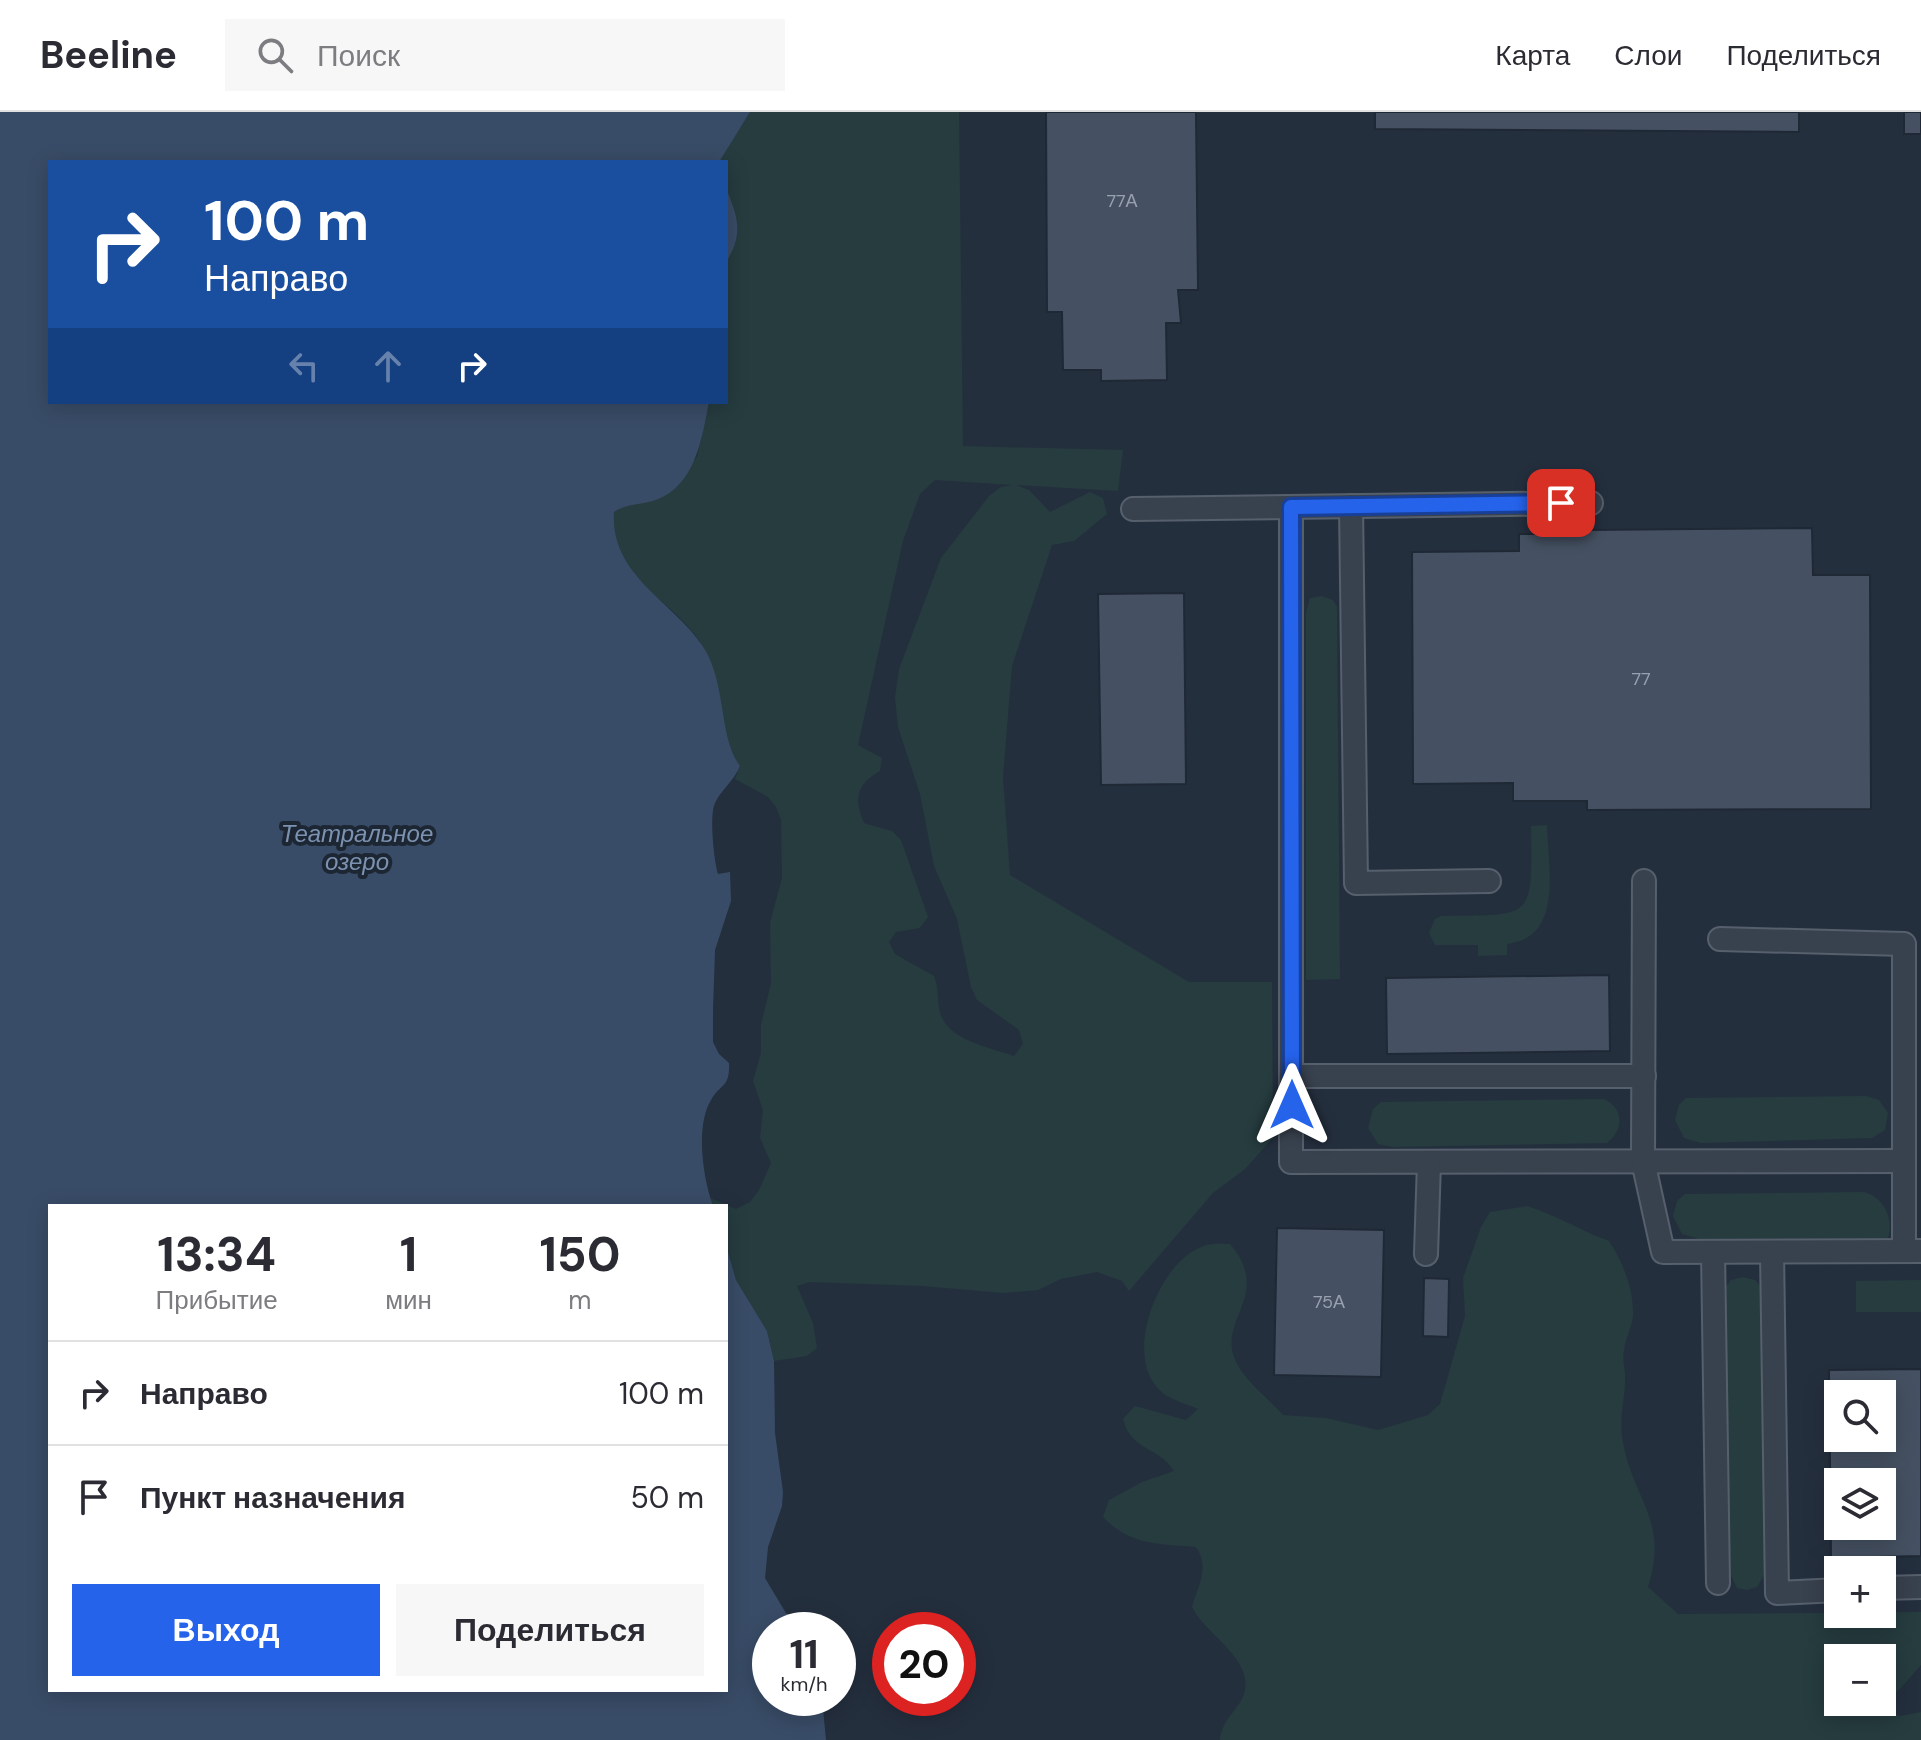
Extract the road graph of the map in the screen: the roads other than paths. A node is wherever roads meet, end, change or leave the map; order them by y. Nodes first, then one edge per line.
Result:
1 (1591, 503) dead end
2 (1351, 506) junction
3 (1291, 507) junction
4 (1133, 509) dead end
5 (1489, 881) dead end
6 (1644, 881) dead end
7 (1720, 939) dead end
8 (1292, 1076) junction
9 (1644, 1076) junction
10 (1912, 1135) edge
11 (1643, 1161) junction
12 (1904, 1161) junction
13 (1429, 1162) junction
14 (1912, 1251) edge
15 (1713, 1252) junction
16 (1772, 1252) junction
17 (1426, 1254) dead end
18 (1718, 1583) dead end
19 (1921, 1587) edge
20 (1896, 1588) edge
21 (1824, 1591) edge

1 - 2 lane
2 - 3 lane
2 - 5 lane
3 - 4 lane
3 - 8 lane
6 - 9 lane
7 - 10 lane
8 - 9 lane
8 - 13 lane
9 - 11 lane
10 - 12 lane
11 - 12 lane
11 - 13 lane
11 - 15 lane
12 - 14 lane
13 - 17 lane
14 - 16 lane
15 - 16 lane
15 - 18 lane
16 - 21 lane
19 - 20 lane

